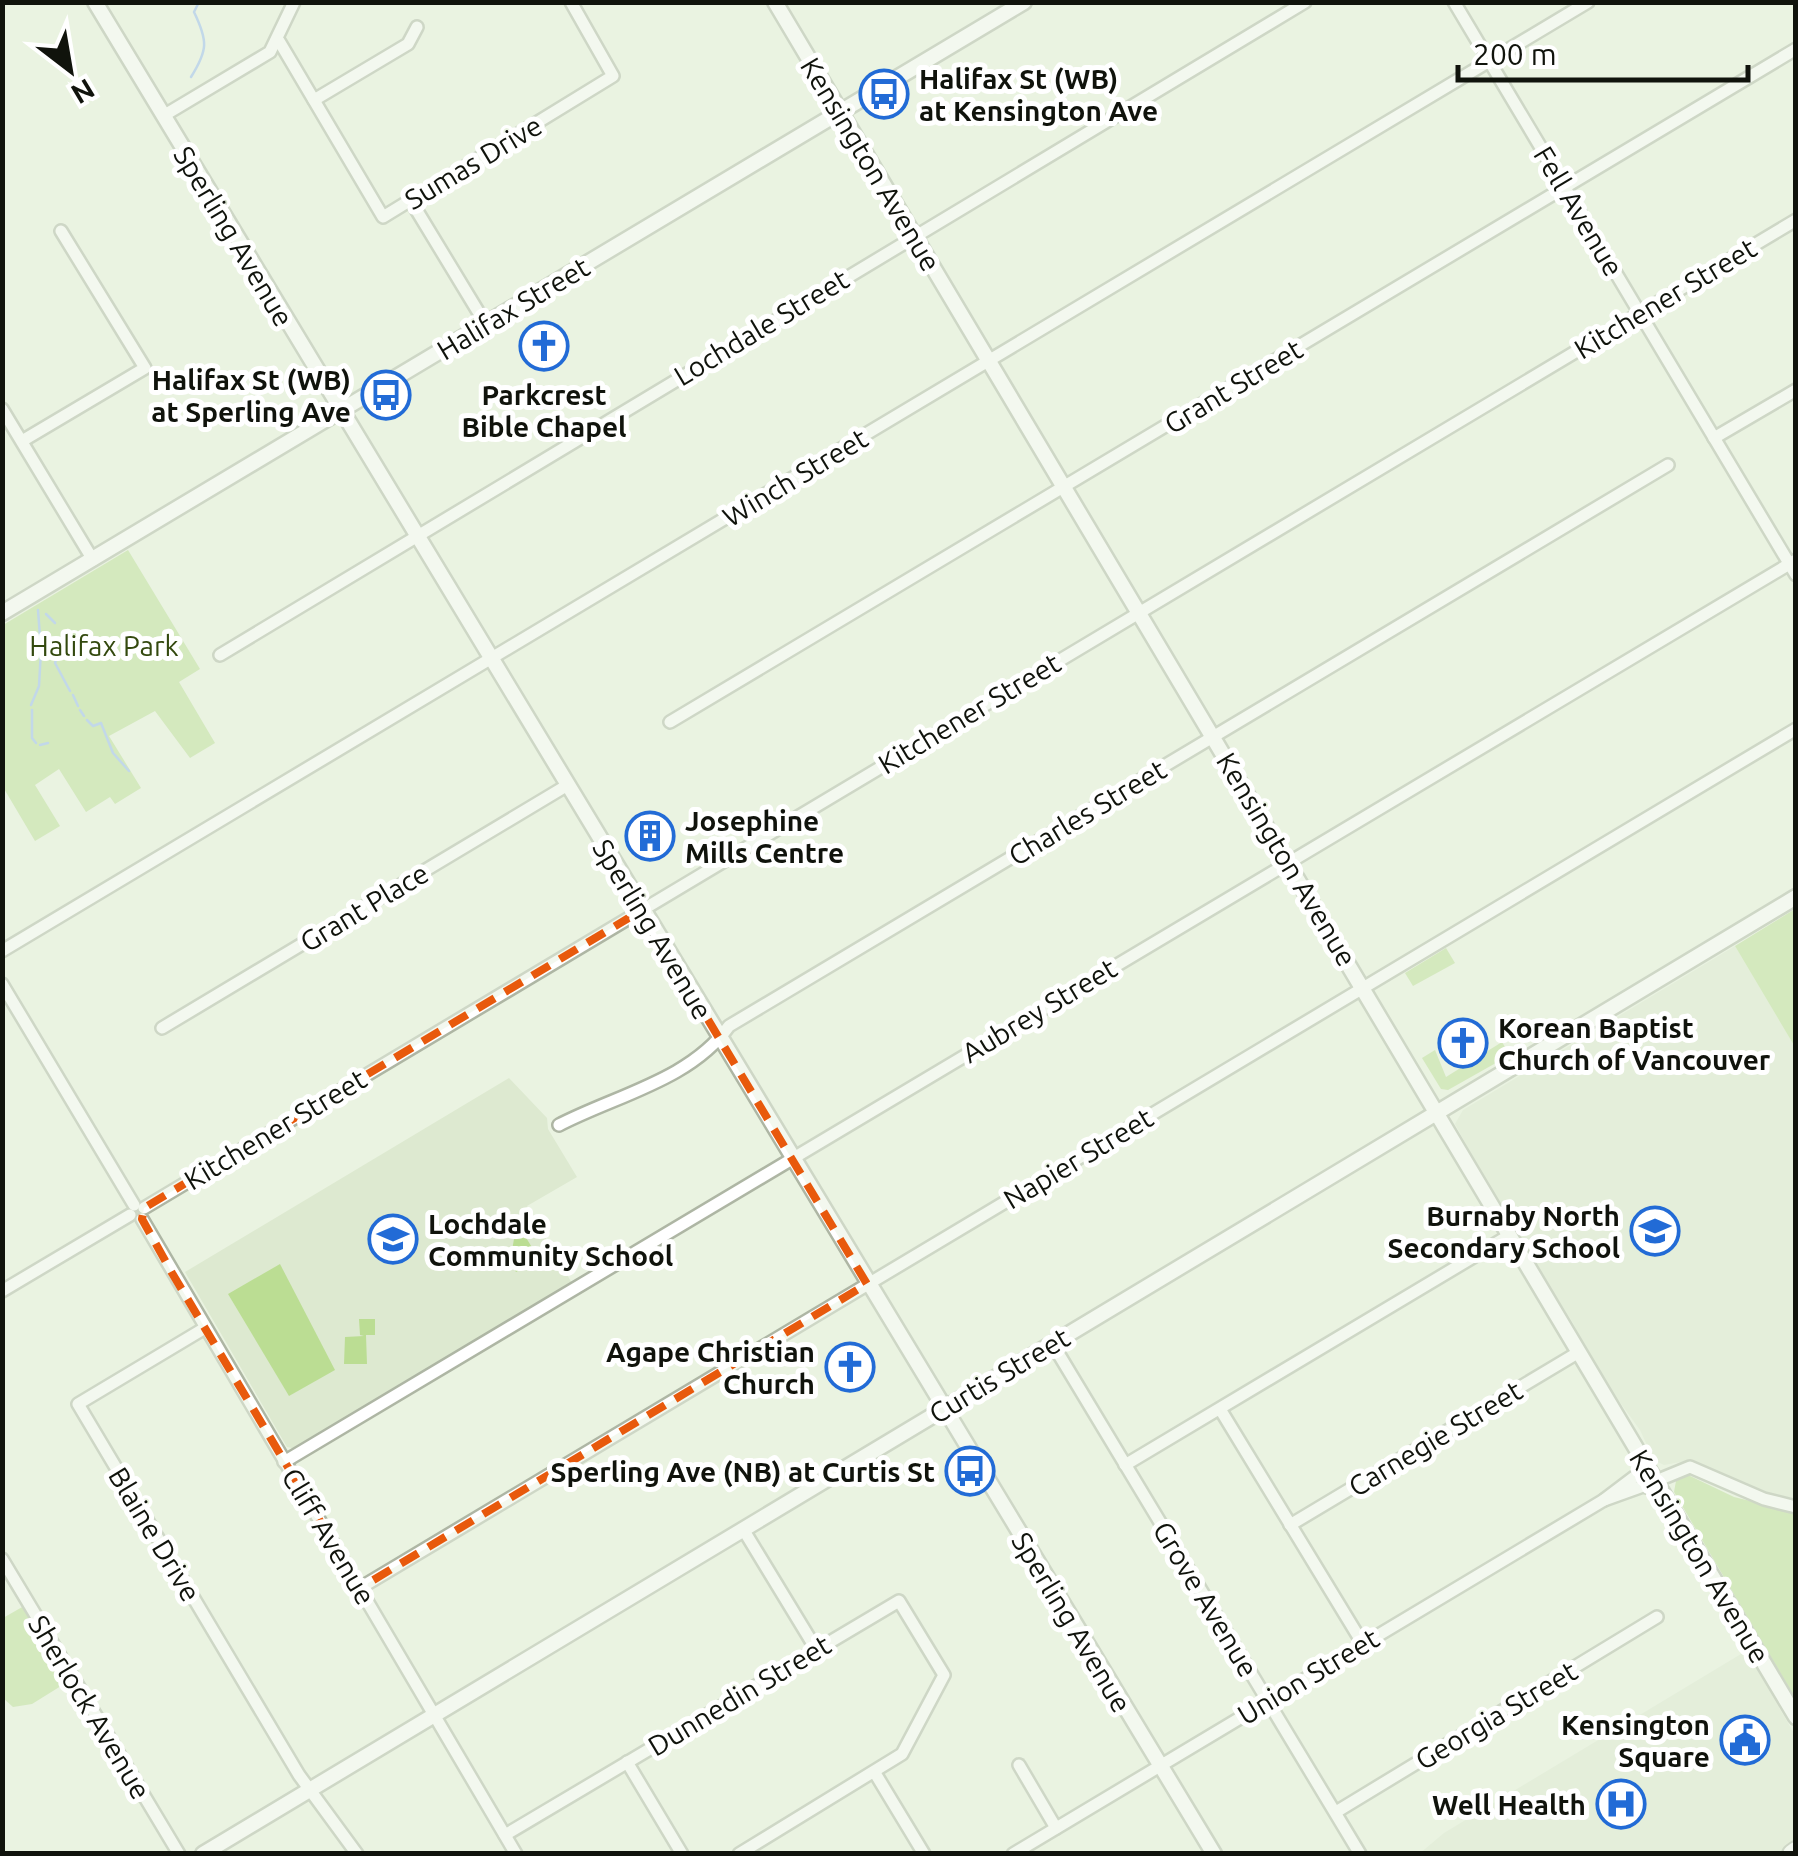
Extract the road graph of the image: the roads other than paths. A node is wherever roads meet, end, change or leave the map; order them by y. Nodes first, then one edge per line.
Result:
1 (95, 2) edge
2 (294, 2) edge
3 (571, 2) edge
4 (775, 2) edge
5 (1024, 2) edge
6 (1305, 2) edge
7 (1454, 2) edge
8 (1588, 2) edge
9 (417, 27) dead end
10 (279, 41) junction
11 (1796, 50) edge
12 (1490, 62) junction
13 (314, 100) junction
14 (840, 112) junction
15 (163, 116) junction
16 (1564, 188) junction
17 (411, 201) junction
18 (1796, 220) edge
19 (62, 231) dead end
20 (914, 236) junction
21 (1639, 313) junction
22 (486, 324) junction
23 (988, 362) junction
24 (1796, 390) edge
25 (2, 409) edge
26 (338, 412) junction
27 (1714, 438) junction
28 (22, 440) junction
29 (1668, 466) dead end
30 (1063, 487) junction
31 (416, 538) junction
32 (92, 560) junction
33 (1793, 566) edge
34 (1138, 612) junction
35 (2, 614) edge
36 (220, 654) dead end
37 (490, 660) junction
38 (670, 722) dead end
39 (1796, 729) edge
40 (1214, 736) junction
41 (566, 786) junction
42 (1288, 862) junction
43 (1796, 897) edge
44 (642, 910) junction
45 (2, 951) edge
46 (2, 984) edge
47 (1364, 988) junction
48 (162, 1028) dead end
49 (720, 1039) junction
50 (1437, 1112) junction
51 (559, 1125) dead end
52 (791, 1158) junction
53 (137, 1212) junction
54 (1510, 1235) junction
55 (867, 1284) junction
56 (5, 1285) edge
57 (205, 1328) junction
58 (1052, 1344) junction
59 (1579, 1352) junction
60 (943, 1409) junction
61 (1220, 1409) junction
62 (284, 1462) junction
63 (1645, 1462) junction
64 (1125, 1466) junction
65 (1659, 1486) junction
66 (1604, 1500) junction
67 (1796, 1507) edge
68 (1290, 1524) junction
69 (743, 1529) junction
70 (2, 1559) edge
71 (360, 1588) junction
72 (1657, 1617) dead end
73 (1363, 1644) junction
74 (816, 1648) junction
75 (1268, 1700) junction
76 (435, 1714) junction
77 (1796, 1717) edge
78 (627, 1762) junction
79 (1160, 1765) junction
80 (1019, 1766) dead end
81 (875, 1773) junction
82 (311, 1789) junction
83 (1336, 1812) junction
84 (1056, 1828) junction
85 (505, 1834) junction
86 (178, 1854) edge
87 (204, 1854) edge
88 (358, 1854) edge
89 (516, 1854) edge
90 (682, 1854) edge
91 (739, 1854) edge
92 (924, 1854) edge
93 (1013, 1854) edge
94 (1214, 1854) edge
95 (1360, 1854) edge

1 - 15 street, Sperling Avenue
2 - 10 street
3 - 17 street, Sumas Drive
4 - 14 street, Kensington Avenue
5 - 14 street, Halifax Street
6 - 20 street, Lochdale Street
7 - 12 street, Fell Avenue
8 - 12 street, Winch Street
9 - 13 street
10 - 13 street, Sumas Drive
10 - 15 street
11 - 16 street, Grant Street
12 - 16 street, Fell Avenue
12 - 23 street, Winch Street
13 - 17 street, Sumas Drive
14 - 20 street, Kensington Avenue
14 - 22 street, Halifax Street
15 - 26 street, Sperling Avenue
16 - 21 street, Fell Avenue
16 - 30 street, Grant Street
17 - 22 street
18 - 21 street, Kitchener Street
19 - 28 street
20 - 23 street, Kensington Avenue
20 - 31 street, Lochdale Street
21 - 27 street, Fell Avenue
21 - 34 street, Kitchener Street
22 - 26 street, Halifax Street
23 - 30 street, Kensington Avenue
23 - 37 street, Winch Street
24 - 27 street
25 - 28 street
26 - 31 street, Sperling Avenue
26 - 32 street, Halifax Street
27 - 33 street, Fell Avenue
28 - 32 street
29 - 40 street, Charles Street
30 - 34 street, Kensington Avenue
30 - 38 street, Grant Street
31 - 36 street, Lochdale Street
31 - 37 street, Sperling Avenue
32 - 35 street, Halifax Street
33 - 42 street, Aubrey Street
34 - 40 street, Kensington Avenue
34 - 44 street, Kitchener Street
37 - 41 street, Sperling Avenue
37 - 45 street, Winch Street
39 - 47 street, Napier Street
40 - 42 street, Kensington Avenue
40 - 49 street, Charles Street
41 - 44 street, Sperling Avenue
41 - 48 street, Grant Place
42 - 47 street, Kensington Avenue
42 - 52 street, Aubrey Street
43 - 50 street, Curtis Street
44 - 49 street, Sperling Avenue
44 - 53 street, Kitchener Street
46 - 53 street, Cliff Avenue
47 - 50 street, Kensington Avenue
47 - 55 street, Napier Street
49 - 51 street, Charles Street
49 - 52 street, Sperling Avenue
50 - 54 street, Kensington Avenue
50 - 58 street, Curtis Street
52 - 55 street, Sperling Avenue
52 - 62 street, Aubrey Street
53 - 56 street, Kitchener Street
53 - 57 street, Cliff Avenue
54 - 59 street, Kensington Avenue
54 - 61 street
55 - 60 street, Sperling Avenue
55 - 71 street, Napier Street
57 - 62 street, Cliff Avenue
57 - 82 street, Blaine Drive
58 - 60 street, Curtis Street
58 - 64 street, Grove Avenue
59 - 63 street, Kensington Avenue
59 - 68 street, Carnegie Street
60 - 69 street, Curtis Street
60 - 79 street, Sperling Avenue
61 - 64 street
61 - 68 street
62 - 71 street, Cliff Avenue
63 - 65 street, Kensington Avenue
63 - 66 street, Union Street
64 - 75 street, Grove Avenue
65 - 66 street, Union Street
65 - 67 street, Union Street
65 - 77 street, Kensington Avenue
66 - 73 street, Union Street
68 - 73 street
69 - 74 street
69 - 76 street, Curtis Street
70 - 86 street, Sherlock Avenue
71 - 76 street, Cliff Avenue
72 - 83 street, Georgia Street
73 - 75 street, Union Street
74 - 78 street, Dunnedin Street
74 - 81 street, Dunnedin Street
75 - 79 street, Union Street
75 - 83 street, Grove Avenue
76 - 82 street, Curtis Street
76 - 85 street, Cliff Avenue
78 - 85 street, Dunnedin Street
78 - 90 street
79 - 84 street, Union Street
79 - 94 street, Sperling Avenue
80 - 84 street
81 - 91 street
81 - 92 street
82 - 87 street, Curtis Street
82 - 88 street
83 - 95 street, Grove Avenue
84 - 93 street, Union Street
85 - 89 street, Cliff Avenue

